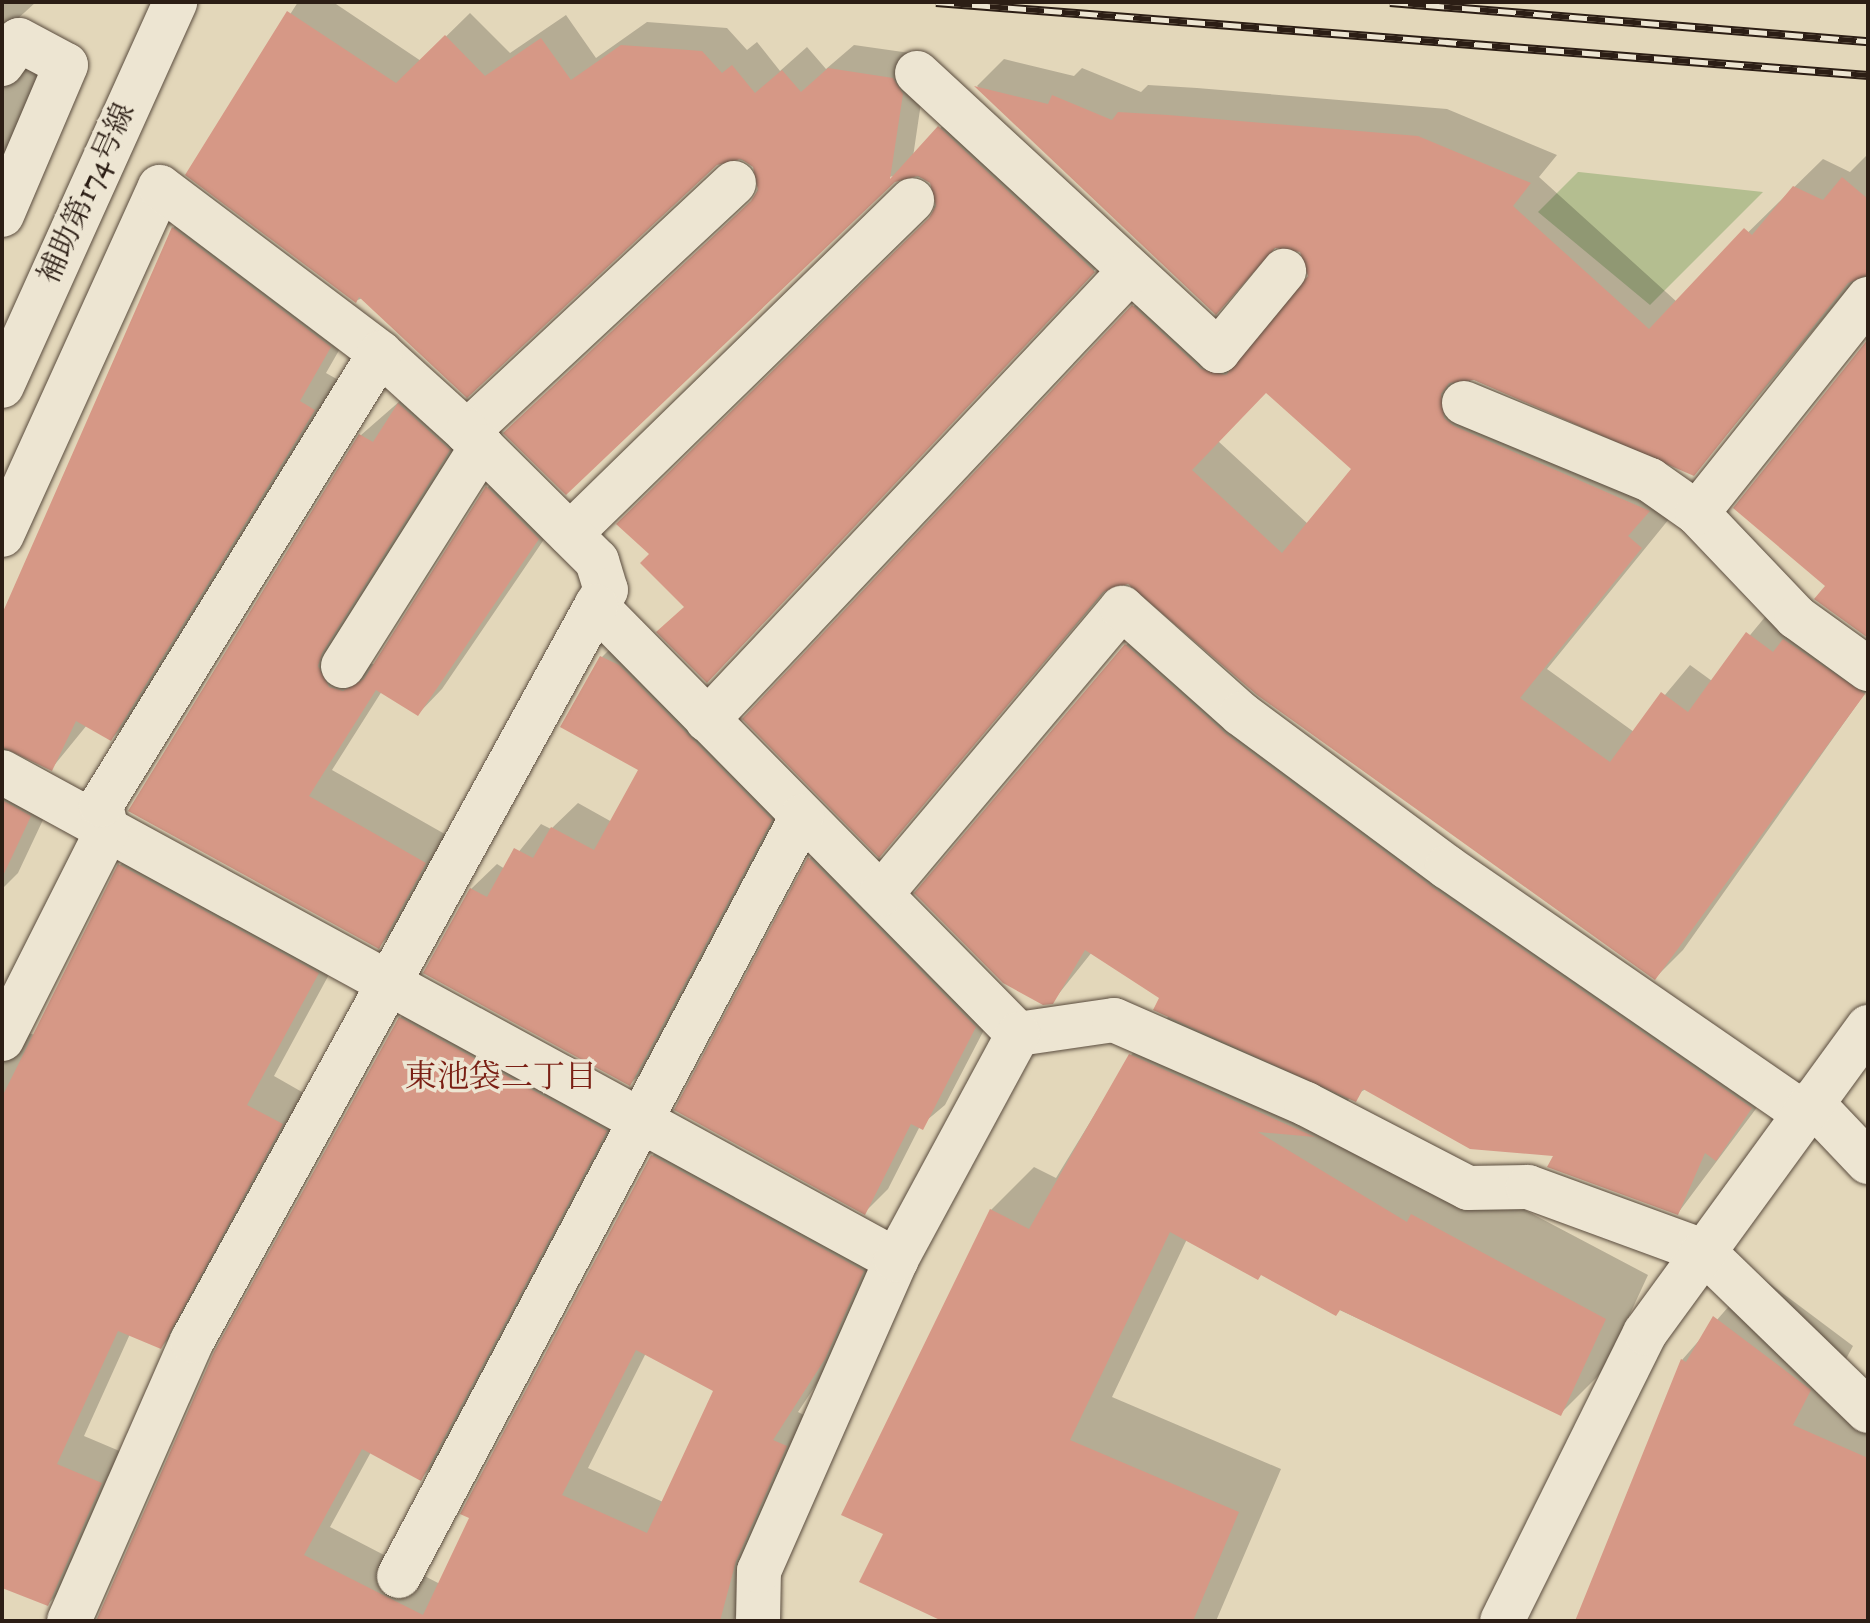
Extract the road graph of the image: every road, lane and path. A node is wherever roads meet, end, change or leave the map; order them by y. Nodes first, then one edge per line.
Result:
1 (175, 2) edge
2 (2, 64) edge
3 (917, 73) dead end
4 (734, 183) dead end
5 (912, 200) dead end
6 (2, 215) edge
7 (1284, 271) dead end
8 (1129, 272) junction
9 (1868, 299) edge
10 (380, 353) junction
11 (2, 386) edge
12 (1464, 403) dead end
13 (475, 439) junction
14 (1697, 513) junction
15 (570, 534) junction
16 (2, 535) edge
17 (596, 606) junction
18 (343, 666) dead end
19 (1868, 669) edge
20 (707, 720) junction
21 (2, 772) edge
22 (802, 816) junction
23 (107, 831) junction
24 (881, 894) junction
25 (386, 983) junction
26 (1868, 1027) edge
27 (1018, 1034) junction
28 (2, 1039) edge
29 (1807, 1108) junction
30 (638, 1124) junction
31 (1868, 1162) edge
32 (1703, 1251) junction
33 (896, 1260) junction
34 (1868, 1411) edge
35 (399, 1576) dead end
36 (69, 1621) edge
37 (758, 1621) edge
38 (1502, 1621) edge

1 - 11 street, 補助第174号線
2 - 6 street
3 - 8 street
4 - 13 street
5 - 15 street
7 - 8 street
8 - 20 street
9 - 14 street
10 - 13 street
10 - 16 street
10 - 23 street
12 - 14 street
13 - 15 street
13 - 18 street
14 - 19 street
15 - 17 street
17 - 20 street
17 - 25 street
20 - 22 street
21 - 23 street
22 - 24 street
22 - 30 street
23 - 25 street
23 - 28 street
24 - 27 street
24 - 29 street
25 - 30 street
25 - 36 street
26 - 29 street
27 - 32 street
27 - 33 street
29 - 31 street
29 - 32 street
30 - 33 street
30 - 35 street
32 - 34 street
32 - 38 street
33 - 37 street

